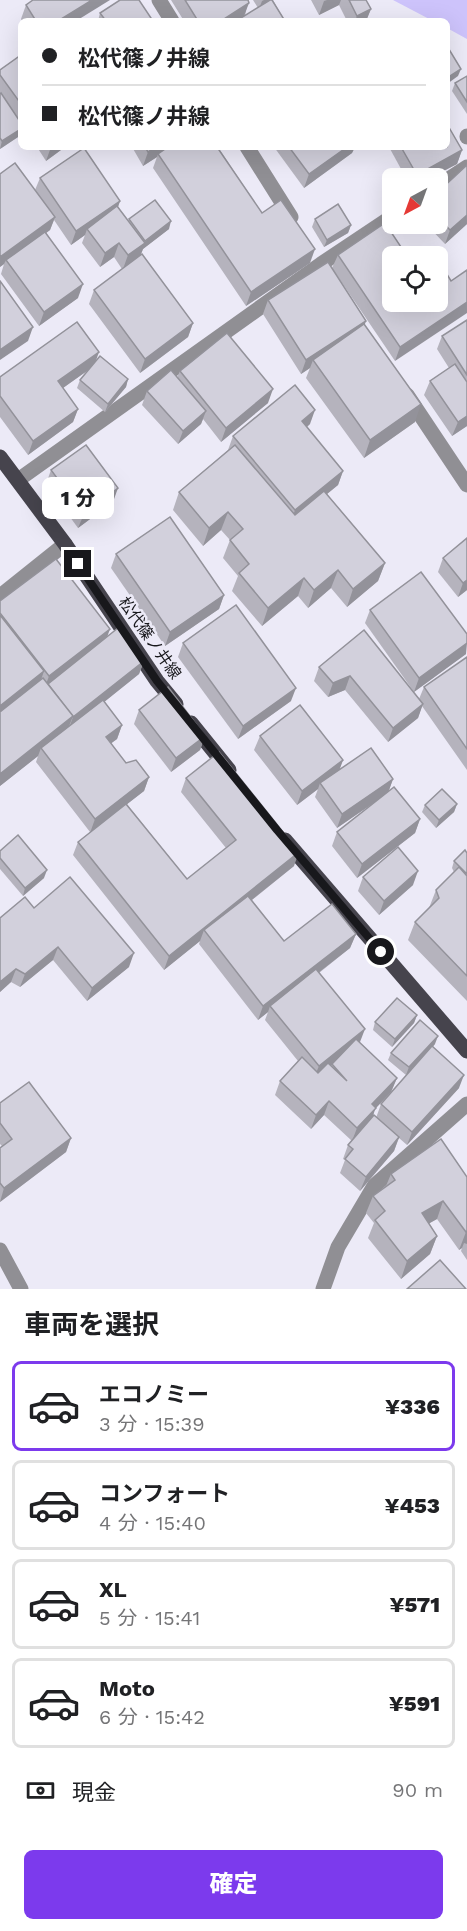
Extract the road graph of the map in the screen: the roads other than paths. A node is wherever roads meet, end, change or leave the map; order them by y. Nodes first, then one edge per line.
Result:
1 (159, 0) edge
2 (170, 18) edge
3 (249, 150) edge
4 (467, 167) edge
5 (448, 179) edge
6 (382, 223) edge
7 (296, 225) edge
8 (397, 380) edge
9 (0, 456) edge
10 (18, 480) junction
11 (467, 485) edge
12 (65, 544) junction
13 (0, 596) edge
14 (239, 783) edge
15 (277, 830) edge
16 (467, 1051) edge
17 (467, 1104) edge
18 (0, 1250) edge
19 (21, 1289) edge
20 (323, 1289) edge

1 - 2 street
3 - 7 street
4 - 5 street
6 - 10 street
8 - 11 street
9 - 10 main road, 松代篠ノ井線
10 - 12 main road, 松代篠ノ井線
12 - 13 street
12 - 14 main road, 松代篠ノ井線
15 - 16 main road
17 - 20 street
18 - 19 street

